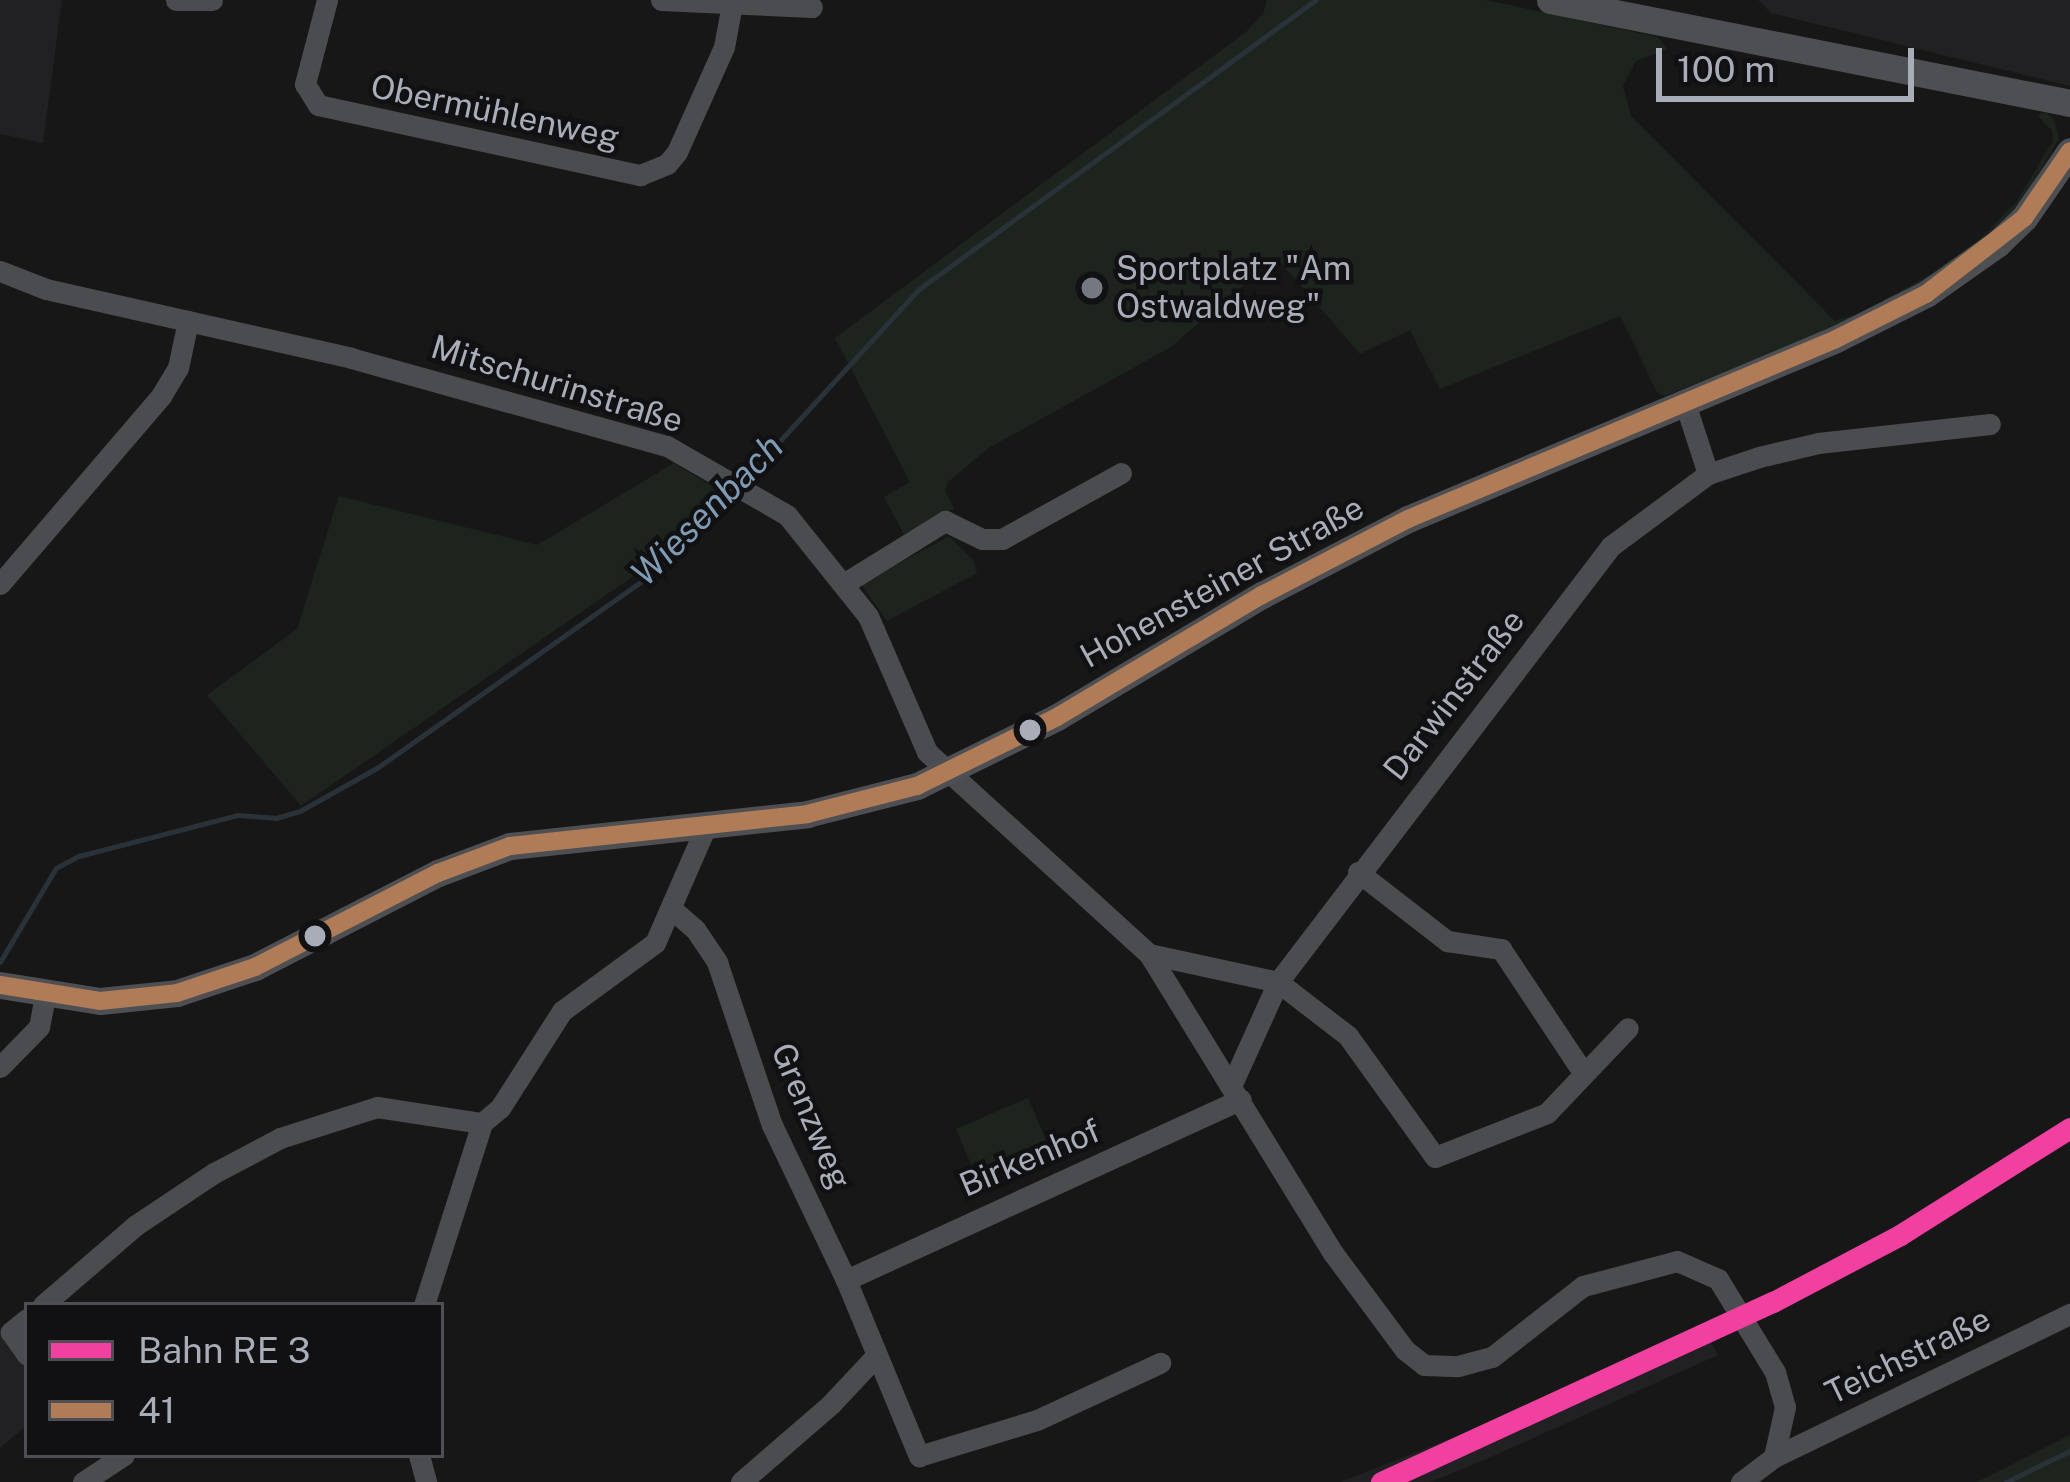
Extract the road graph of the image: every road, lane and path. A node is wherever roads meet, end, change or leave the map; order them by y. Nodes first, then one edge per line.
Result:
1 (176, 0) edge
2 (212, 0) edge
3 (327, 0) edge
4 (661, 0) edge
5 (1550, 0) edge
6 (732, 4) junction
7 (812, 7) dead end
8 (2070, 103) edge
9 (2070, 151) edge
10 (0, 271) edge
11 (188, 321) junction
12 (1684, 400) junction
13 (1990, 424) dead end
14 (1121, 472) dead end
15 (1708, 474) junction
16 (845, 583) junction
17 (0, 584) edge
18 (947, 773) junction
19 (707, 824) junction
20 (1358, 872) junction
21 (674, 911) junction
22 (1149, 954) junction
23 (1278, 982) junction
24 (5, 986) edge
25 (45, 996) junction
26 (1628, 1028) dead end
27 (0, 1067) edge
28 (1582, 1071) junction
29 (1237, 1091) junction
30 (482, 1123) junction
31 (846, 1280) junction
32 (47, 1302) edge
33 (425, 1302) edge
34 (2070, 1314) edge
35 (24, 1321) edge
36 (24, 1351) edge
37 (874, 1358) junction
38 (1160, 1364) dead end
39 (1774, 1457) junction
40 (108, 1458) edge
41 (83, 1482) edge
42 (741, 1482) edge
43 (1741, 1482) edge

1 - 2 street
3 - 6 street, Obermühlenweg
4 - 6 street
5 - 8 main road
6 - 7 street
9 - 12 main road, Hohensteiner Straße
10 - 11 street, Mitschurinstraße
11 - 16 street, Mitschurinstraße
11 - 17 street
12 - 15 street
12 - 18 main road, Hohensteiner Straße
13 - 15 street, Darwinstraße
14 - 16 street
15 - 20 street, Darwinstraße
16 - 18 street, Mitschurinstraße
18 - 19 main road, Hohensteiner Straße
18 - 22 street, Mitschurinstraße
19 - 21 street
19 - 25 main road, Hohensteiner Straße
20 - 23 street, Darwinstraße
20 - 28 street
21 - 30 street
21 - 31 street, Grenzweg
22 - 23 street
22 - 29 street
23 - 28 street
23 - 29 street, Darwinstraße
24 - 25 main road, Hohensteiner Straße
25 - 27 street
26 - 28 street
29 - 31 street, Birkenhof
29 - 39 street
30 - 32 street
30 - 33 street
31 - 37 street, Grenzweg
34 - 39 street, Teichstraße
35 - 36 street
37 - 38 street, Grenzweg
37 - 42 street
39 - 43 street, Teichstraße
40 - 41 street

